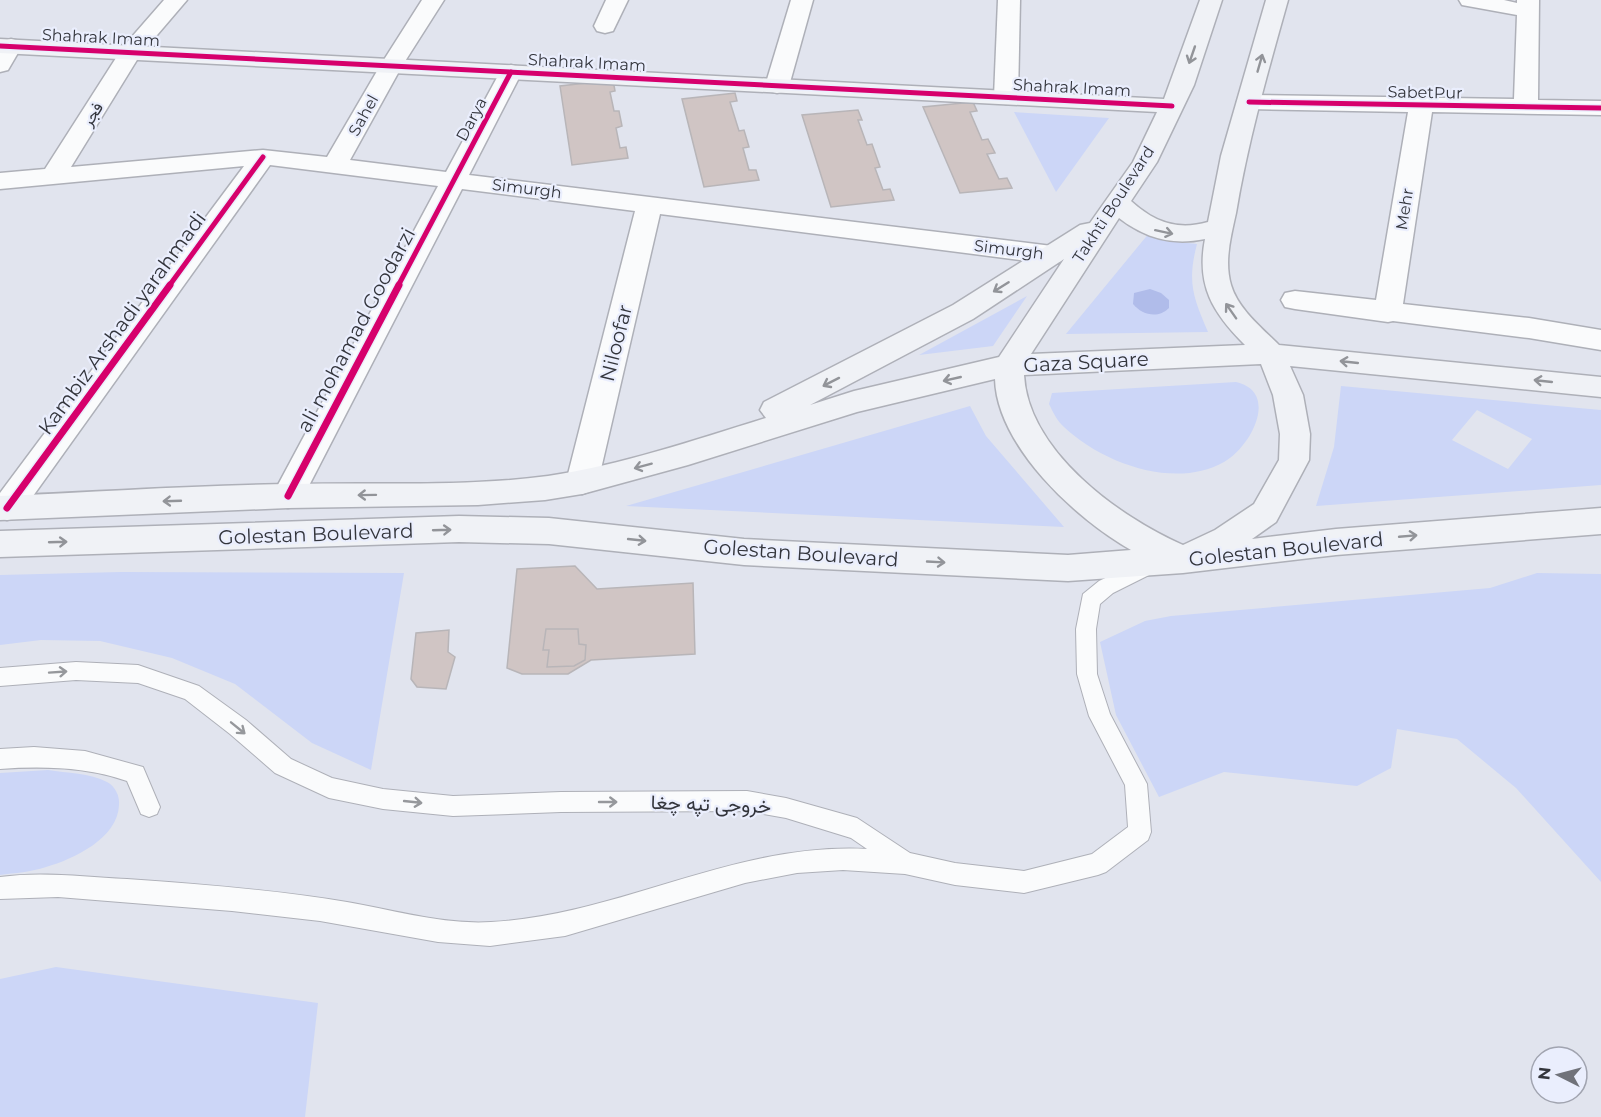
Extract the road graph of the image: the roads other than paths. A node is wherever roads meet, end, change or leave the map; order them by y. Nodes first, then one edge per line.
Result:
1 (176, 0) edge
2 (433, 0) edge
3 (617, 0) edge
4 (802, 0) edge
5 (1009, 0) edge
6 (1211, 0) edge
7 (1278, 0) edge
8 (1470, 0) edge
9 (1528, 5) edge
10 (605, 26) dead end
11 (4, 52) edge
12 (131, 52) junction
13 (391, 66) junction
14 (511, 72) junction
15 (777, 86) junction
16 (1006, 97) junction
17 (1249, 102) junction
18 (1421, 105) junction
19 (1172, 106) junction
20 (1526, 107) junction
21 (1601, 108) edge
22 (263, 157) junction
23 (335, 165) junction
24 (53, 176) junction
25 (454, 179) junction
26 (0, 181) edge
27 (650, 204) junction
28 (1110, 212) junction
29 (1219, 227) junction
30 (1052, 255) junction
31 (1295, 300) dead end
32 (1388, 313) junction
33 (1601, 340) edge
34 (1271, 354) junction
35 (1009, 365) junction
36 (1601, 387) edge
37 (688, 454) junction
38 (582, 482) junction
39 (288, 496) junction
40 (4, 508) edge
41 (1601, 521) edge
42 (0, 544) edge
43 (1172, 561) junction
44 (0, 677) edge
45 (0, 759) edge
46 (149, 807) dead end
47 (905, 863) junction
48 (0, 888) edge

1 - 12 street, فجر
2 - 13 street, Sahel
3 - 10 street
4 - 15 street
5 - 16 street
6 -> 19 main road, Takhti Boulevard
17 -> 7 main road
8 - 9 street
9 - 20 street
11 - 12 main road, Shahrak Imam
12 - 13 main road, Shahrak Imam
12 - 24 street, فجر
13 - 14 main road, Shahrak Imam
13 - 23 street, Sahel
14 - 15 main road, Shahrak Imam
14 - 25 street, Darya
15 - 16 main road, Shahrak Imam
16 - 19 main road, Shahrak Imam
17 - 18 street, SabetPur
17 - 29 main road
18 - 20 street, SabetPur
18 - 32 street, Mehr
19 - 28 main road, Takhti Boulevard
20 - 21 street, SabetPur
22 - 23 street, Simurgh
22 - 24 street, Simurgh
22 - 40 street, Kambiz Arshadi yarahmadi
23 - 25 street, Simurgh
24 - 26 street, Simurgh
25 - 27 street, Simurgh
25 - 39 street, ali mohamad Goodarzi
27 - 30 street, Simurgh
27 - 38 street, Niloofar
28 -> 29 main road
28 - 30 main road
28 - 35 main road, Takhti Boulevard
34 -> 29 main road
30 -> 37 main road
31 - 32 street
32 - 33 street
34 - 35 main road, Gaza Square
36 -> 34 main road
34 - 43 main road
35 -> 37 main road, Golestan Boulevard
35 - 43 main road, Gaza Square
37 -> 38 main road, Golestan Boulevard
38 -> 39 main road, Golestan Boulevard
39 -> 40 main road, Golestan Boulevard
43 -> 41 main road, Golestan Boulevard
42 -> 43 main road, Golestan Boulevard
43 - 47 lane, خروجی تپه چغا
44 -> 47 lane, خروجی تپه چغا
45 - 46 lane
47 - 48 lane

